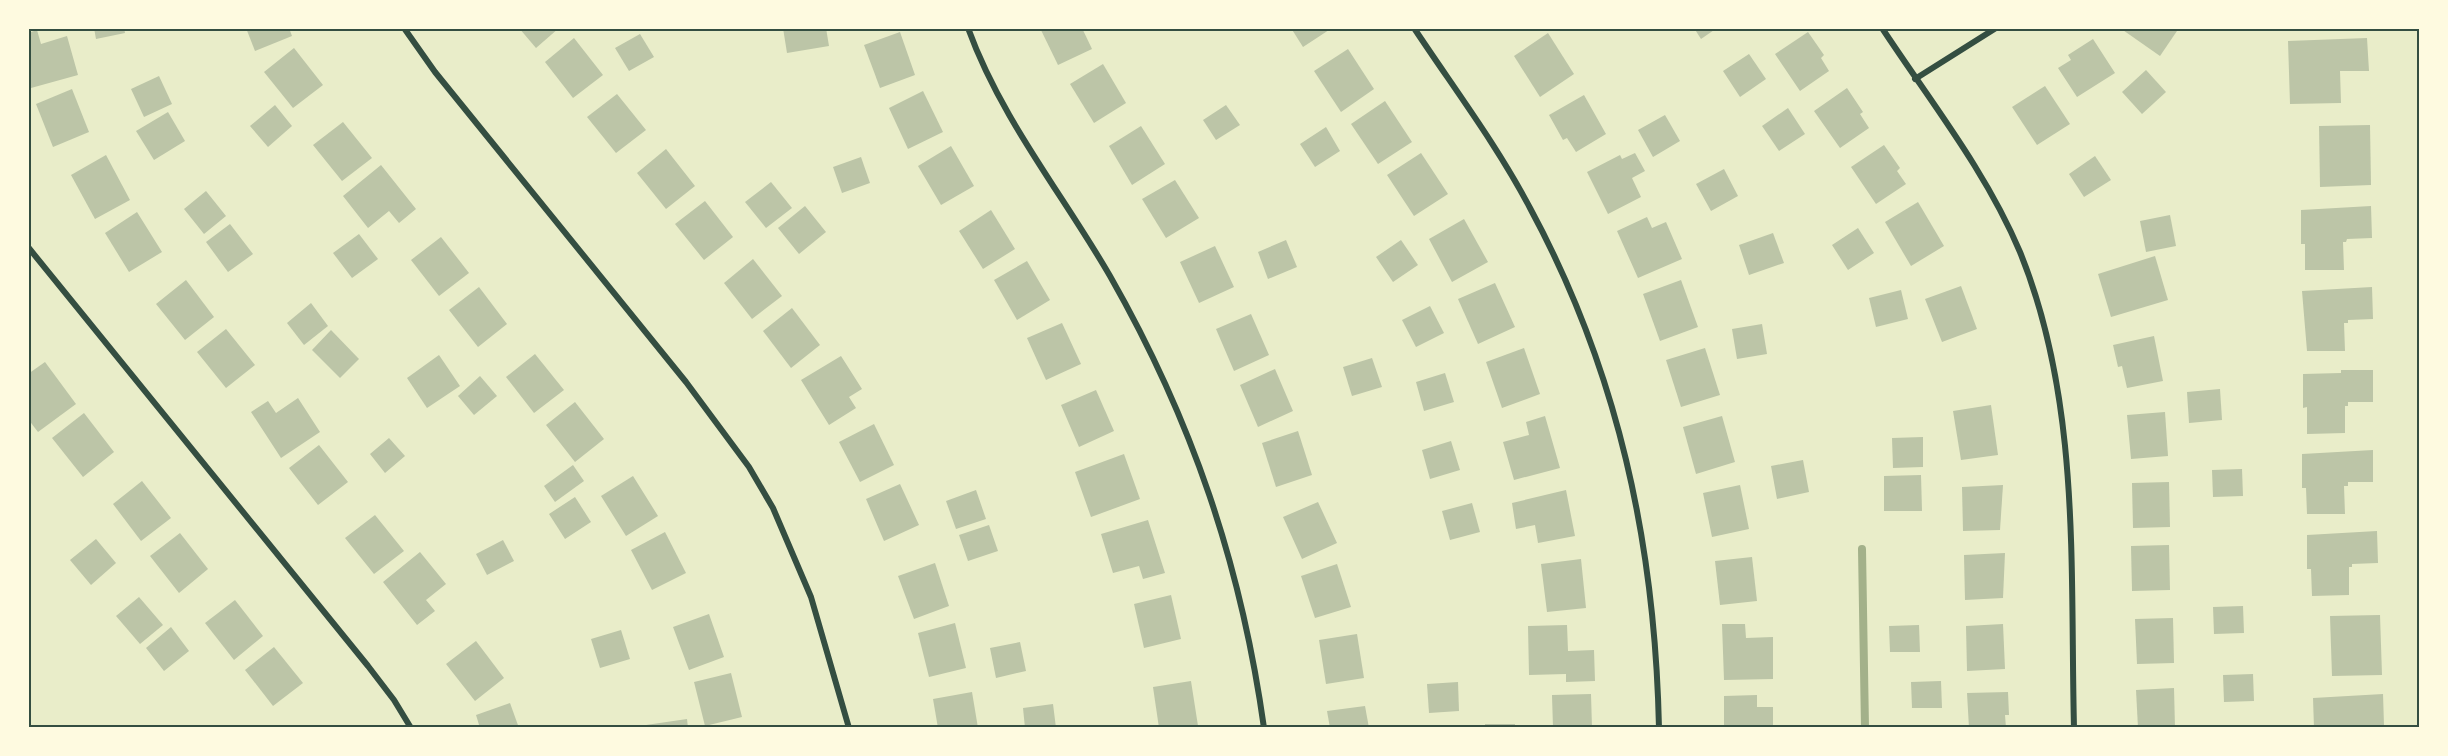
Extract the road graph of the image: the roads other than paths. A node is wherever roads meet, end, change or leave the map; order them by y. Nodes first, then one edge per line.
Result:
1 (404, 28) edge
2 (968, 28) edge
3 (1414, 28) edge
4 (1882, 28) edge
5 (1996, 28) edge
6 (1915, 79) junction
7 (28, 247) edge
8 (411, 728) edge
9 (849, 728) edge
10 (1264, 728) edge
11 (1659, 728) edge
12 (2074, 728) edge

1 - 9 street
2 - 10 street
3 - 11 street
4 - 6 street
5 - 6 street
6 - 12 street
7 - 8 street

